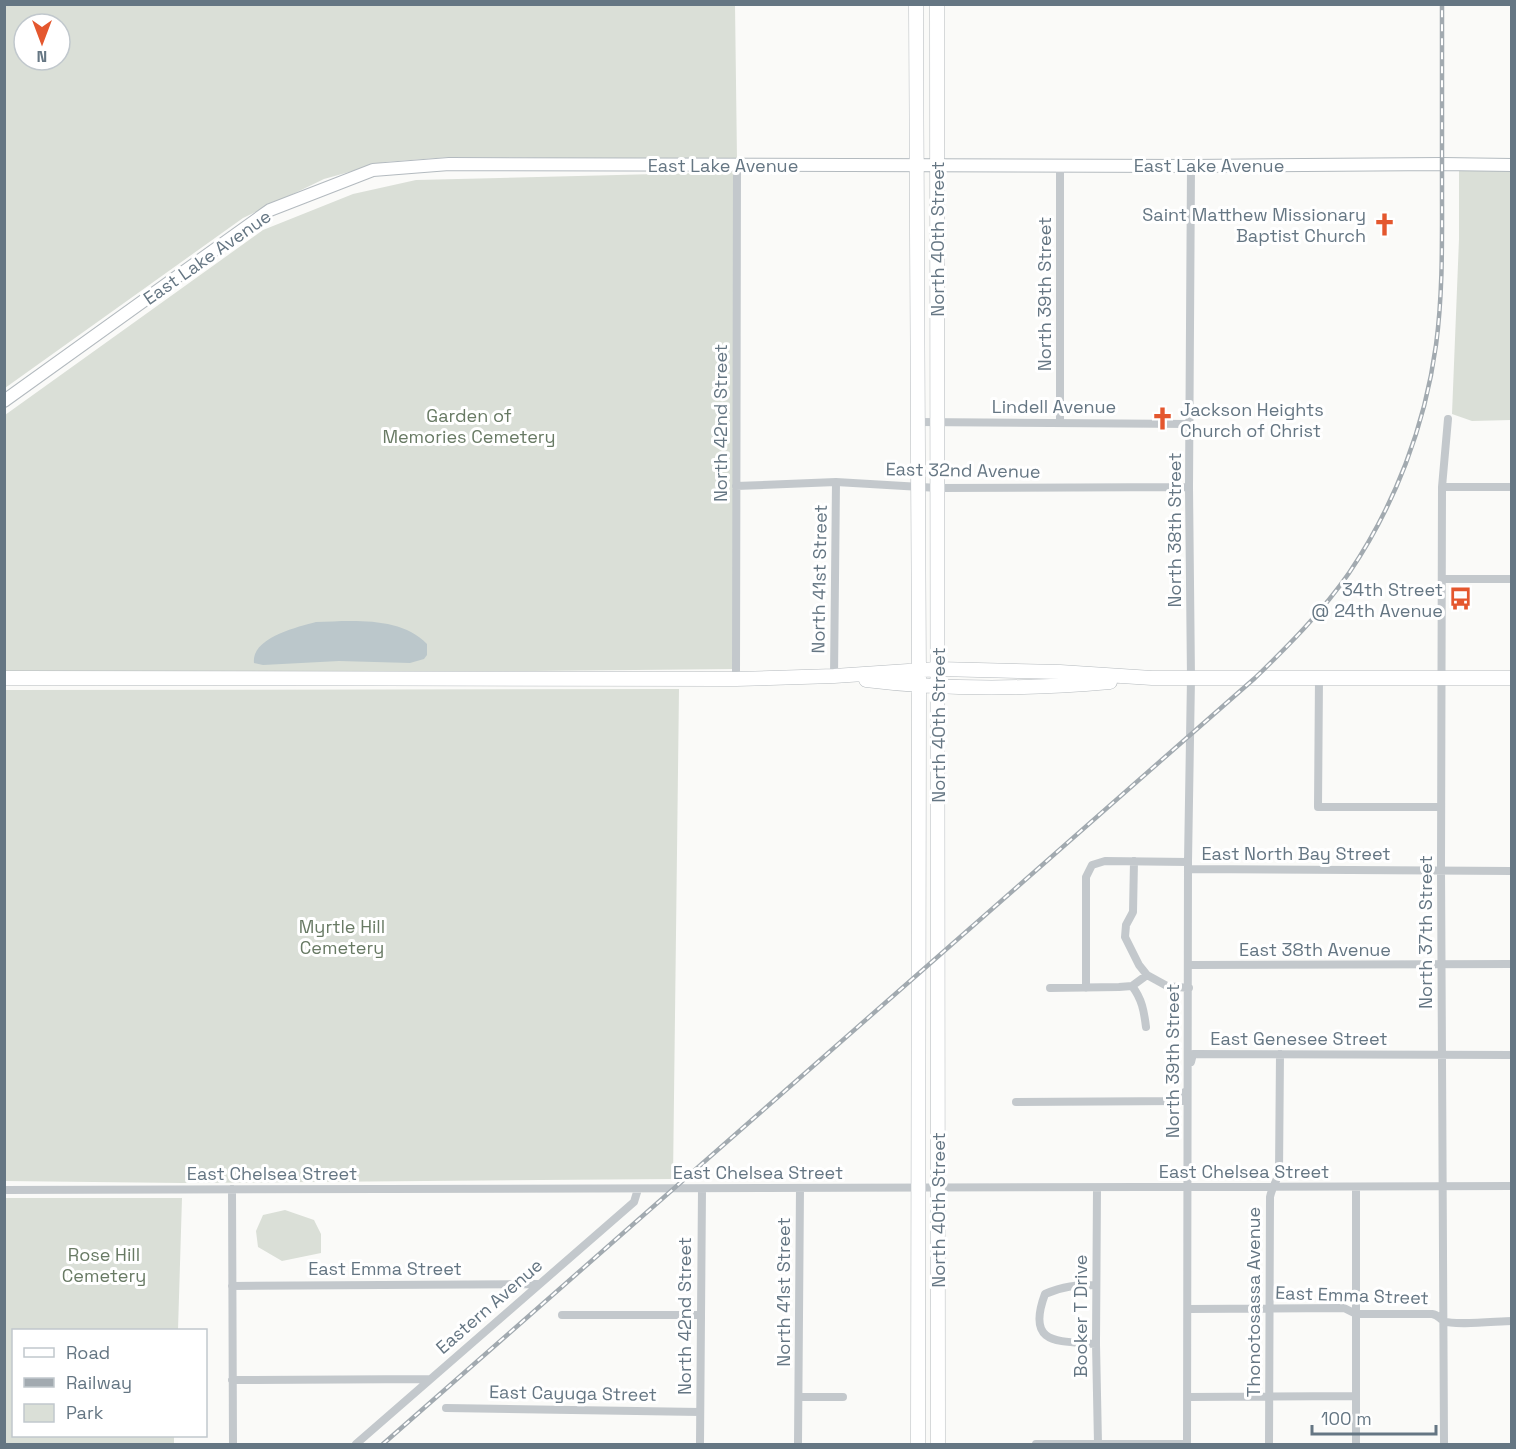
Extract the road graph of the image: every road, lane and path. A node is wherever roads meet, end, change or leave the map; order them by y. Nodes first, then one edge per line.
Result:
1 (916, 4) edge
2 (937, 4) edge
3 (916, 165) junction
4 (1060, 165) junction
5 (1512, 165) edge
6 (737, 166) junction
7 (936, 166) junction
8 (1191, 166) junction
9 (917, 295) junction
10 (937, 295) junction
11 (4, 401) edge
12 (1448, 419) dead end
13 (918, 422) junction
14 (937, 422) junction
15 (1060, 422) junction
16 (1190, 424) junction
17 (836, 482) junction
18 (736, 486) junction
19 (1189, 487) junction
20 (1442, 487) junction
21 (1512, 487) edge
22 (918, 488) junction
23 (938, 488) junction
24 (1442, 579) junction
25 (1512, 579) edge
26 (938, 669) junction
27 (834, 676) junction
28 (919, 677) junction
29 (4, 678) edge
30 (1152, 678) junction
31 (1191, 678) junction
32 (1319, 678) junction
33 (1442, 678) junction
34 (1512, 678) edge
35 (736, 680) junction
36 (938, 686) junction
37 (1441, 807) junction
38 (919, 849) junction
39 (938, 849) junction
40 (1134, 861) junction
41 (1189, 865) junction
42 (1441, 869) junction
43 (1512, 871) edge
44 (1512, 964) edge
45 (1190, 965) junction
46 (1441, 966) junction
47 (1147, 975) junction
48 (1132, 986) junction
49 (1050, 988) dead end
50 (1086, 988) junction
51 (1189, 988) junction
52 (1146, 1027) dead end
53 (918, 1028) junction
54 (938, 1028) junction
55 (1280, 1054) junction
56 (1443, 1054) junction
57 (1512, 1055) edge
58 (1189, 1077) junction
59 (1016, 1102) dead end
60 (1443, 1186) junction
61 (1512, 1186) edge
62 (938, 1187) junction
63 (1356, 1187) junction
64 (702, 1188) junction
65 (800, 1188) junction
66 (918, 1188) junction
67 (1097, 1188) junction
68 (1188, 1188) junction
69 (1272, 1188) junction
70 (232, 1189) junction
71 (638, 1189) junction
72 (4, 1190) edge
73 (538, 1284) junction
74 (1096, 1285) junction
75 (232, 1286) junction
76 (1188, 1309) junction
77 (1269, 1309) junction
78 (1356, 1314) junction
79 (562, 1315) dead end
80 (700, 1315) junction
81 (918, 1321) junction
82 (938, 1321) junction
83 (1444, 1321) junction
84 (1512, 1321) edge
85 (1096, 1344) junction
86 (430, 1379) junction
87 (232, 1380) junction
88 (1356, 1396) junction
89 (799, 1397) junction
90 (843, 1397) dead end
91 (918, 1397) junction
92 (938, 1397) junction
93 (1188, 1397) junction
94 (1269, 1397) junction
95 (446, 1407) dead end
96 (700, 1412) junction
97 (233, 1444) edge
98 (356, 1444) edge
99 (700, 1444) edge
100 (798, 1444) edge
101 (918, 1444) edge
102 (938, 1444) edge
103 (1036, 1444) edge
104 (1098, 1444) edge
105 (1185, 1444) edge
106 (1269, 1444) edge
107 (1356, 1444) edge
108 (1444, 1444) edge

1 - 3 main road, North 40th Street
2 - 7 main road, North 40th Street
3 - 6 street, East Lake Avenue
3 - 7 street, East Lake Avenue
3 - 9 main road, North 40th Street
4 - 7 street, East Lake Avenue
4 - 8 street, East Lake Avenue
4 - 15 street, North 39th Street
5 - 8 street, East Lake Avenue
6 - 11 street, East Lake Avenue
6 - 18 street, North 42nd Street
7 - 10 main road, North 40th Street
8 - 16 street, North 38th Street
9 - 10 street
9 - 13 main road, North 40th Street
10 - 14 main road, North 40th Street
12 - 20 street, North 37th Street
13 - 14 street, Lindell Avenue
13 - 22 main road, North 40th Street
14 - 15 street, Lindell Avenue
14 - 23 main road, North 40th Street
15 - 16 street, Lindell Avenue
16 - 19 street, North 38th Street
17 - 18 street, East 32nd Avenue
17 - 22 street, East 32nd Avenue
17 - 27 street, North 41st Street
18 - 35 street, North 42nd Street
19 - 23 street, East 32nd Avenue
19 - 31 street, North 38th Street
20 - 21 street
20 - 24 street, North 37th Street
22 - 23 street, East 32nd Avenue
22 - 28 main road, North 40th Street
23 - 26 main road, North 40th Street
24 - 25 street
24 - 33 street, North 37th Street
26 - 28 main road
26 - 30 main road
26 - 36 main road, North 40th Street
27 - 28 main road
27 - 35 main road
28 - 36 main road
28 - 38 main road, North 40th Street
29 - 35 main road
30 - 31 main road
30 - 36 main road
31 - 32 main road
31 - 41 street, North 39th Street
32 - 33 main road
32 - 37 street
33 - 34 main road
33 - 37 street, North 37th Street
36 - 39 main road, North 40th Street
37 - 42 street, North 37th Street
38 - 39 street
38 - 53 main road, North 40th Street
39 - 54 main road, North 40th Street
40 - 41 street, East North Bay Street
40 - 47 street
40 - 50 street, East North Bay Street
41 - 42 street, East North Bay Street
41 - 45 street, North 39th Street
42 - 43 street, East North Bay Street
42 - 46 street, North 37th Street
44 - 46 street, East 38th Avenue
45 - 46 street, East 38th Avenue
45 - 51 street, North 39th Street
46 - 56 street, North 37th Street
47 - 48 street
47 - 51 street
48 - 50 street
48 - 52 street
49 - 50 street
51 - 58 street, North 39th Street
53 - 54 street
53 - 66 main road, North 40th Street
54 - 62 main road, North 40th Street
55 - 56 street, East Genesee Street
55 - 58 street, East Genesee Street
55 - 69 street, Thonotosassa Avenue
56 - 57 street, East Genesee Street
56 - 60 street, North 37th Street
58 - 59 street, East Genesee Street
58 - 68 street, North 39th Street
60 - 61 street, East Chelsea Street
60 - 63 street, East Chelsea Street
60 - 83 street, North 37th Street
62 - 66 street, East Chelsea Street
62 - 67 street, East Chelsea Street
62 - 82 main road, North 40th Street
63 - 69 street, East Chelsea Street
63 - 78 street
64 - 65 street, East Chelsea Street
64 - 71 street, East Chelsea Street
64 - 80 street, North 42nd Street
65 - 66 street, East Chelsea Street
65 - 89 street, North 41st Street
66 - 81 main road, North 40th Street
67 - 68 street, East Chelsea Street
67 - 74 street, Booker T Drive
68 - 69 street, East Chelsea Street
68 - 76 street, North 39th Street
69 - 77 street, Thonotosassa Avenue
70 - 71 street, East Chelsea Street
70 - 72 street, East Chelsea Street
70 - 75 street
71 - 73 street, Eastern Avenue
73 - 75 street, East Emma Street
73 - 86 street, Eastern Avenue
74 - 85 street, Booker T Drive
74 - 85 street
75 - 87 street
76 - 77 street, East Emma Street
76 - 93 street, North 39th Street
77 - 78 street, East Emma Street
77 - 94 street, Thonotosassa Avenue
78 - 83 street, East Emma Street
78 - 88 street
79 - 80 street
80 - 96 street, North 42nd Street
81 - 82 street
81 - 91 main road, North 40th Street
82 - 92 main road, North 40th Street
83 - 84 street, East Emma Street
83 - 108 street, North 37th Street
85 - 104 street, Booker T Drive
86 - 87 street
86 - 98 street, Eastern Avenue
87 - 97 street
88 - 94 street
88 - 107 street
89 - 90 street
89 - 100 street, North 41st Street
91 - 92 street
91 - 101 main road, North 40th Street
92 - 102 main road, North 40th Street
93 - 94 street
93 - 105 street, North 39th Street
94 - 106 street, Thonotosassa Avenue
95 - 96 street, East Cayuga Street
96 - 99 street, North 42nd Street
103 - 104 street
104 - 105 street

